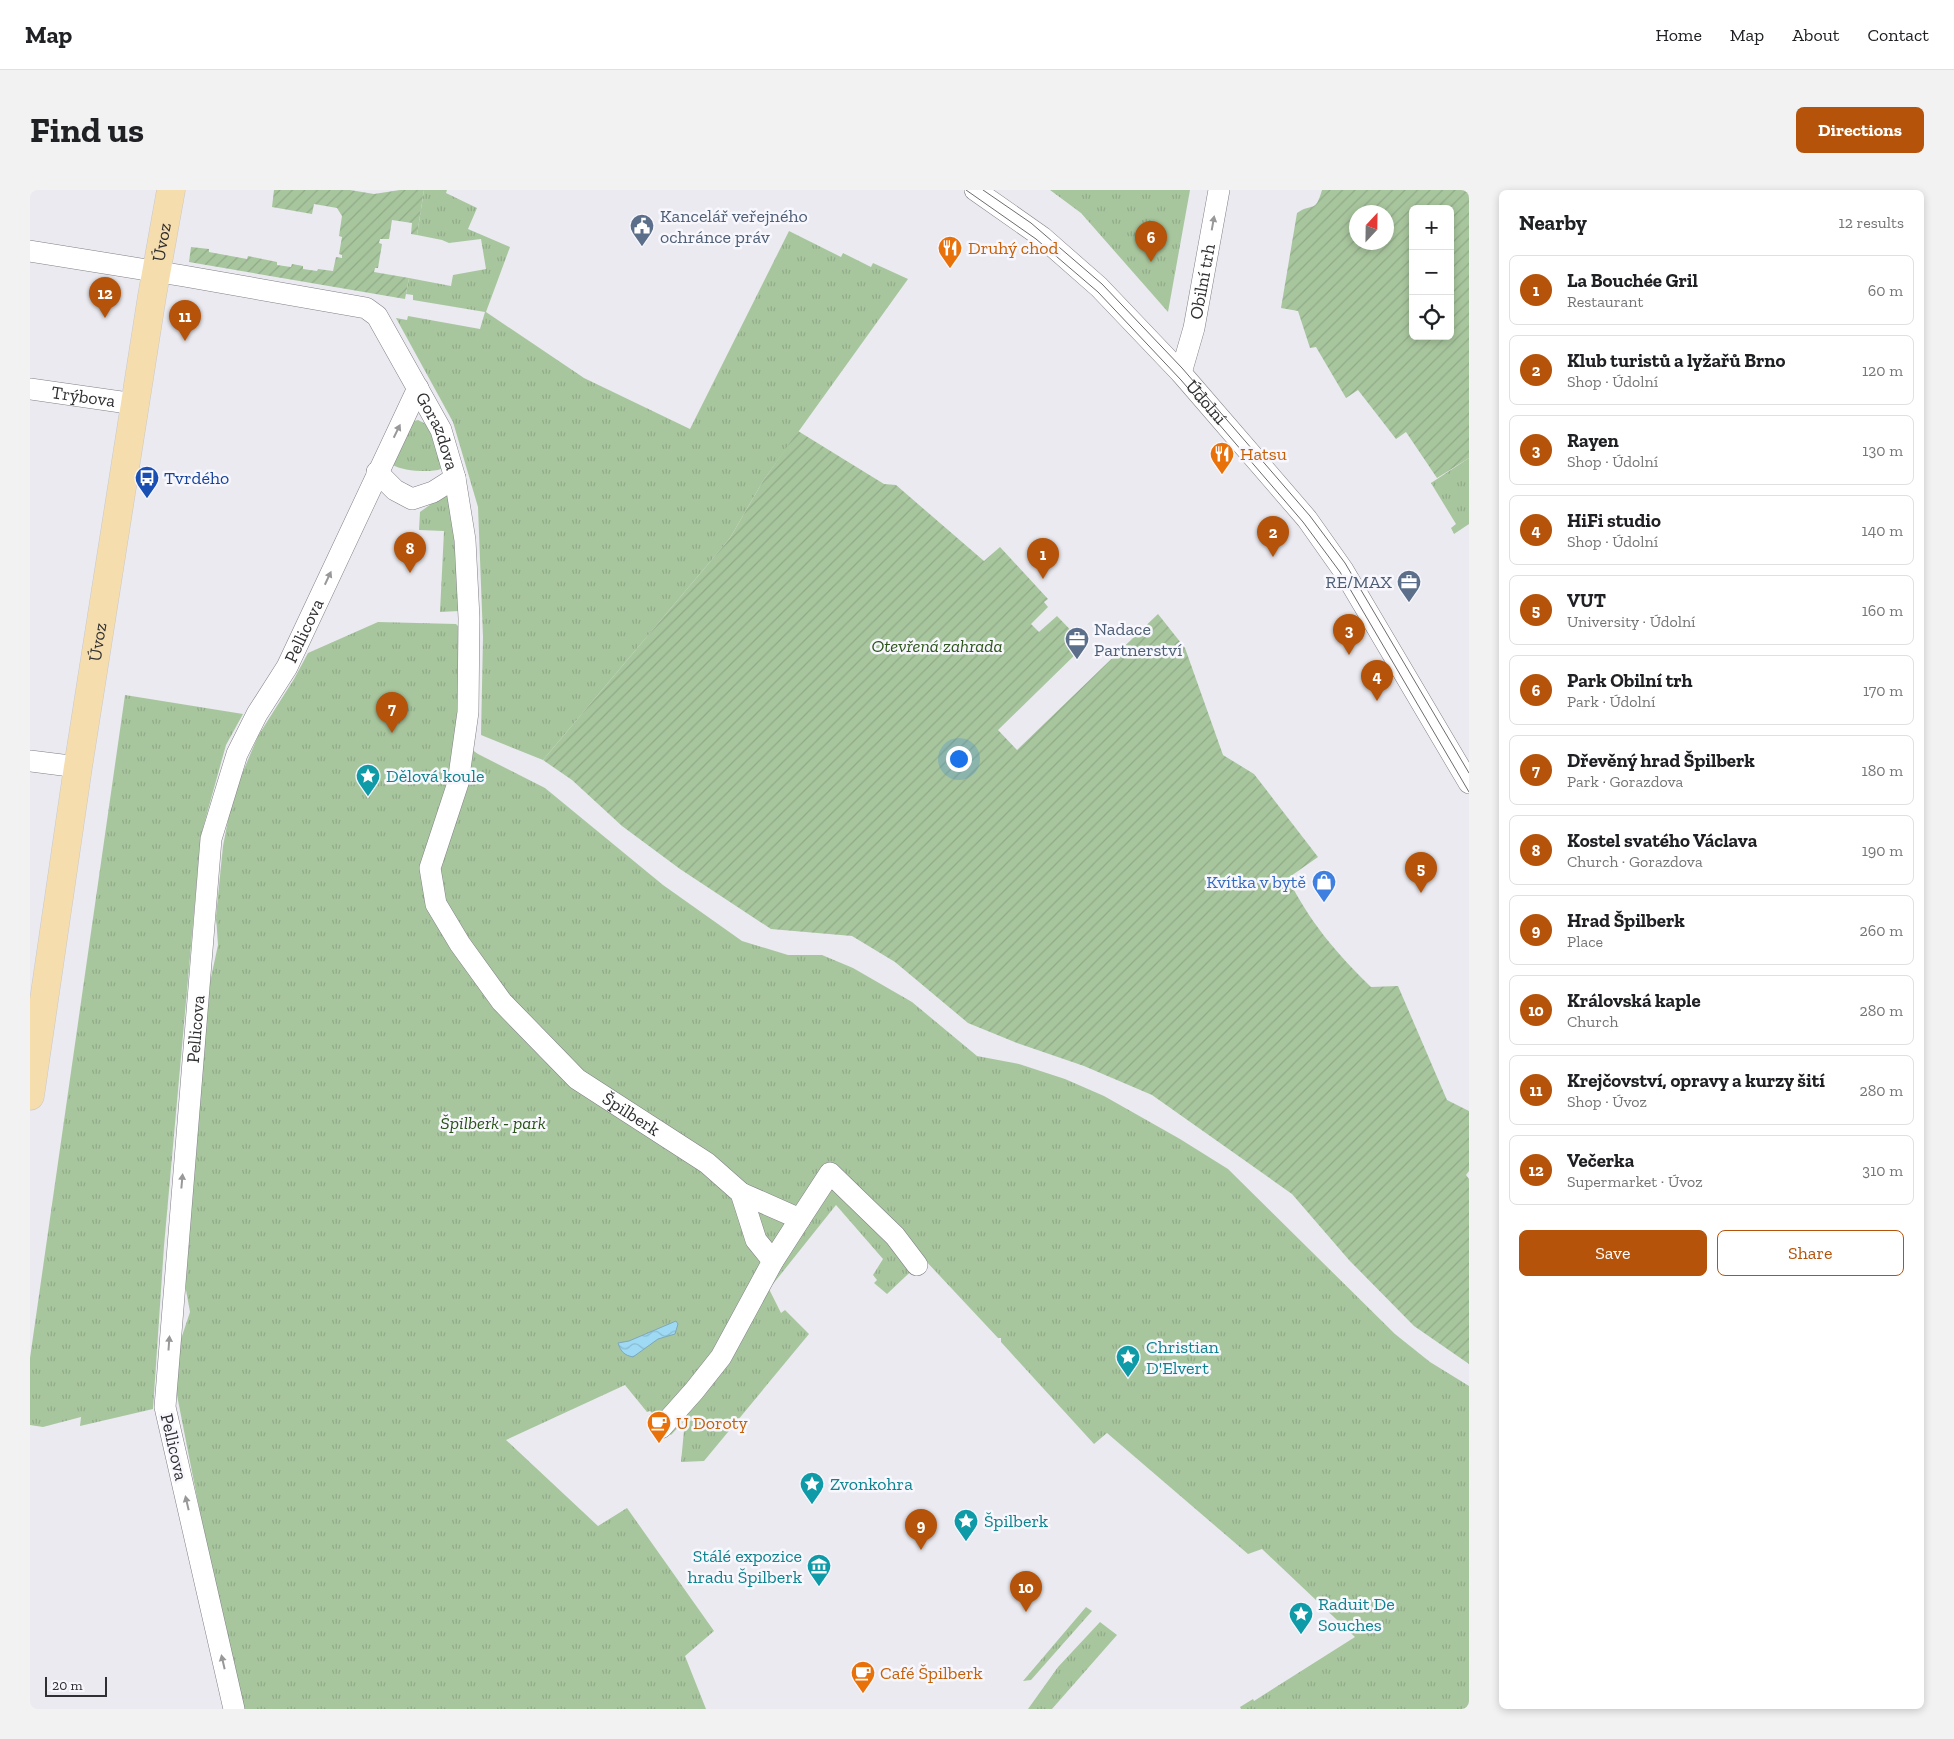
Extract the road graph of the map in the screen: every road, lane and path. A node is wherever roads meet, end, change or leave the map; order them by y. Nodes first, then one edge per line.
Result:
1 (171, 190) edge
2 (975, 190) edge
3 (1219, 190) edge
4 (30, 251) edge
5 (156, 272) junction
6 (1181, 373) junction
7 (418, 388) junction
8 (30, 389) edge
9 (135, 404) junction
10 (377, 472) junction
11 (454, 478) junction
12 (30, 760) edge
13 (78, 768) junction
14 (458, 783) joint
15 (1469, 784) edge
16 (30, 1096) edge
17 (741, 1193) junction
18 (800, 1218) junction
19 (773, 1260) junction
20 (917, 1265) dead end
21 (661, 1428) dead end
22 (234, 1709) edge

1 - 5 main road, Úvoz
2 - 6 street, Údolní
6 -> 3 street, Obilní trh
4 - 5 street
5 - 7 street, Gorazdova
5 - 9 main road, Úvoz
6 - 15 street, Údolní
10 -> 7 street, Pellicova
7 - 11 street, Gorazdova
8 - 9 street, Trýbova
9 - 13 main road, Úvoz
10 - 11 street
22 -> 10 street, Pellicova
11 - 14 street, Gorazdova
12 - 13 street
13 - 16 main road, Úvoz
14 - 17 street, Špilberk
17 - 18 street
17 - 19 street
18 - 19 street
18 - 20 street
19 - 21 street

